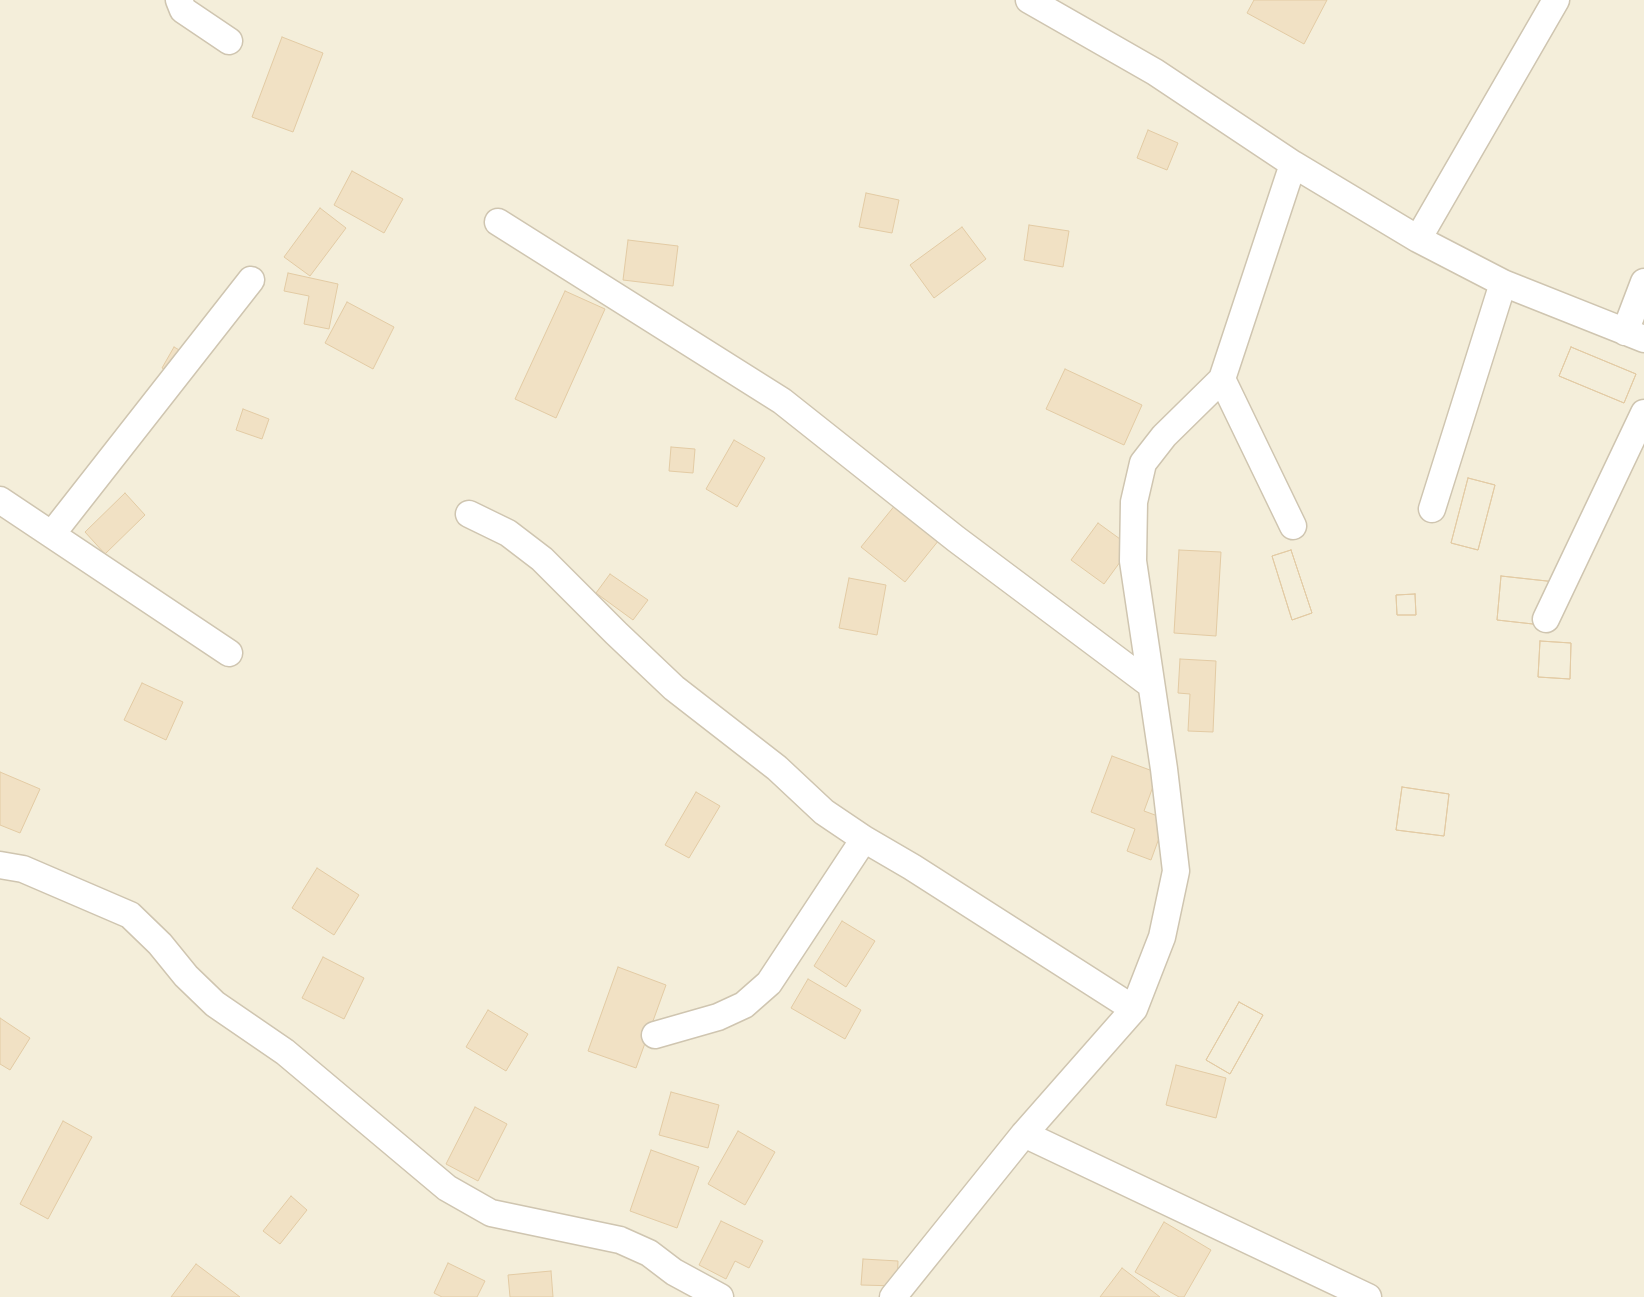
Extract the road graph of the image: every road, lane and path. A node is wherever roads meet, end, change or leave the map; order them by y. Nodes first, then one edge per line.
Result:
1 (179, 0) edge
2 (1030, 0) edge
3 (1556, 0) edge
4 (229, 41) dead end
5 (1293, 164) junction
6 (498, 222) dead end
7 (1418, 239) junction
8 (251, 280) dead end
9 (1503, 282) junction
10 (1644, 282) edge
11 (1634, 335) edge
12 (1222, 379) junction
13 (1644, 413) edge
14 (0, 500) edge
15 (1432, 509) dead end
16 (469, 514) dead end
17 (1293, 526) dead end
18 (52, 534) junction
19 (1546, 619) dead end
20 (229, 653) dead end
21 (1151, 685) junction
22 (864, 840) junction
23 (0, 865) edge
24 (1134, 1009) junction
25 (655, 1034) dead end
26 (1024, 1134) junction
27 (720, 1297) edge
28 (893, 1297) edge
29 (1368, 1297) edge

1 - 4 street
2 - 5 street
3 - 7 street
5 - 7 street
5 - 12 street
6 - 21 street
7 - 9 street
8 - 18 street
9 - 11 street
9 - 15 street
10 - 11 street
12 - 17 street
12 - 21 street
13 - 19 street
14 - 18 street
16 - 22 street
18 - 20 street
21 - 24 street
22 - 24 street
22 - 25 street
23 - 27 street
24 - 26 street
26 - 28 street
26 - 29 street

